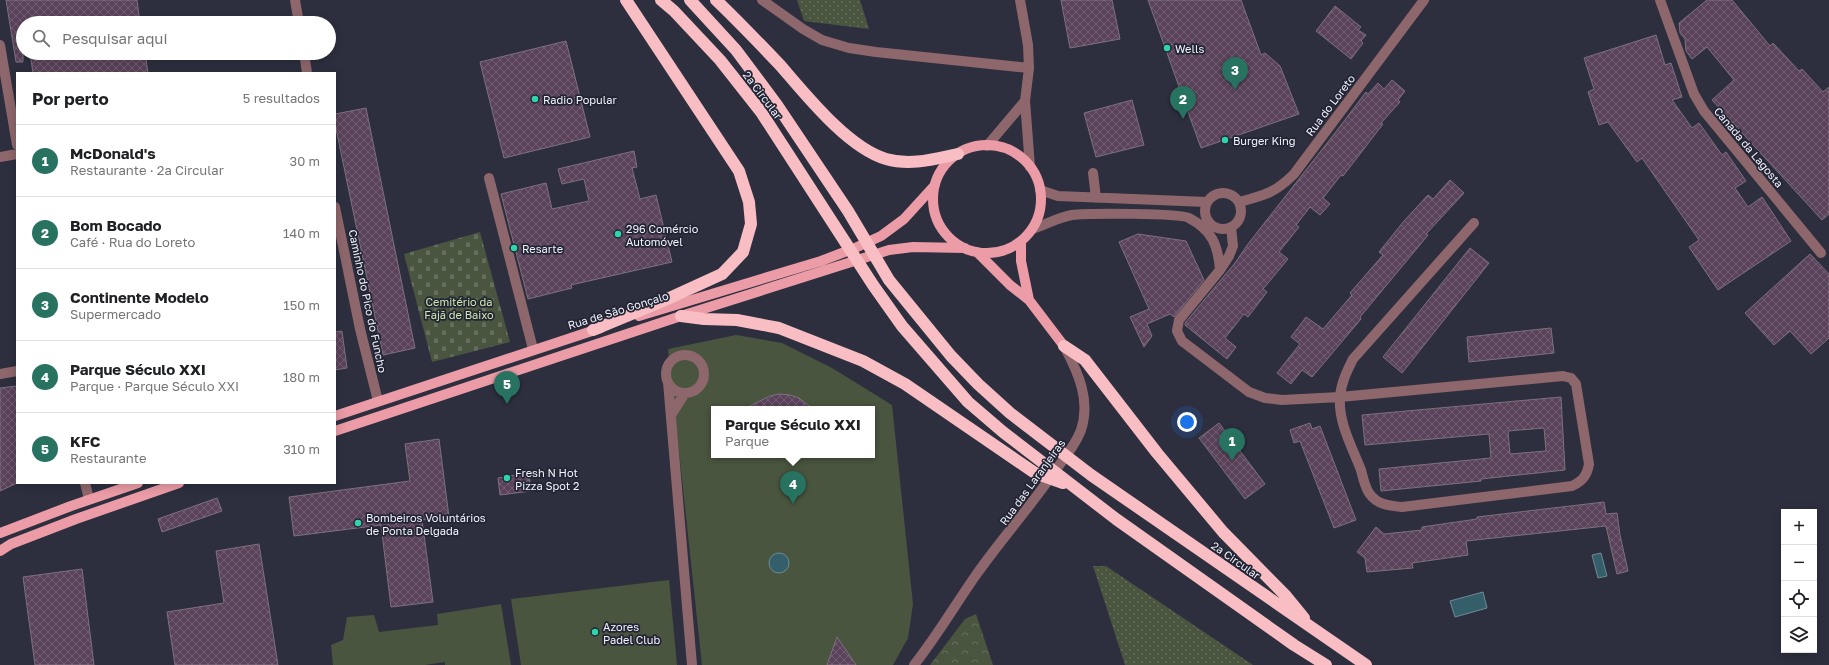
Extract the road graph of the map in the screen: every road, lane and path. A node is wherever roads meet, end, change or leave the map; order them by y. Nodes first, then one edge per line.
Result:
1 (295, 0) edge
2 (626, 0) edge
3 (661, 0) edge
4 (690, 0) edge
5 (716, 0) edge
6 (762, 0) edge
7 (1020, 0) edge
8 (1424, 0) edge
9 (1660, 0) edge
10 (298, 16) edge
11 (0, 44) edge
12 (305, 60) edge
13 (1029, 68) junction
14 (307, 72) edge
15 (1024, 101) junction
16 (16, 139) edge
17 (987, 146) junction
18 (16, 154) edge
19 (958, 154) junction
20 (0, 157) edge
21 (1030, 167) junction
22 (1093, 173) dead end
23 (489, 178) dead end
24 (935, 185) junction
25 (1040, 190) junction
26 (1096, 198) junction
27 (1207, 202) junction
28 (1239, 202) junction
29 (336, 211) edge
30 (1205, 214) junction
31 (1188, 217) junction
32 (1474, 222) dead end
33 (1231, 227) junction
34 (1032, 229) junction
35 (1021, 241) junction
36 (964, 248) junction
37 (977, 252) junction
38 (1821, 253) dead end
39 (1220, 270) junction
40 (1029, 300) junction
41 (681, 316) junction
42 (593, 330) junction
43 (1064, 346) junction
44 (533, 349) junction
45 (16, 371) edge
46 (0, 374) edge
47 (668, 382) junction
48 (685, 393) junction
49 (1340, 397) junction
50 (378, 401) junction
51 (671, 415) junction
52 (336, 416) edge
53 (336, 431) edge
54 (85, 484) edge
55 (135, 484) edge
56 (176, 484) edge
57 (1077, 489) junction
58 (89, 499) junction
59 (0, 533) edge
60 (0, 551) edge
61 (1314, 629) junction
62 (692, 665) edge
63 (914, 665) edge
64 (1326, 665) edge
65 (1366, 665) edge

1 - 10 street
2 - 42 highway
3 - 57 highway, 2ª Circular
4 - 61 highway, 2ª Circular
5 - 19 highway
6 - 13 street
7 - 13 street
8 - 28 street, Rua do Loreto
9 - 38 street, Canada da Lagosta
11 - 16 street
12 - 14 street
13 - 15 street
15 - 17 street
15 - 21 street
17 - 19 main road
17 - 21 main road
18 - 20 street
19 - 24 main road
21 - 25 main road
22 - 26 street
23 - 44 street
24 - 36 main road
24 - 42 main road, Rua de São Gonçalo
25 - 26 street
25 - 34 main road
26 - 27 street
27 - 28 street
27 - 30 street
28 - 33 street
29 - 50 street, Caminho do Pico do Funcho
30 - 31 street
30 - 33 street
31 - 34 street
31 - 39 street
32 - 49 street
33 - 39 street
34 - 35 main road
35 - 37 main road
35 - 40 main road, Rua das Laranjeiras
36 - 37 main road
36 - 41 main road
37 - 40 main road, Rua das Laranjeiras
39 - 49 street
40 - 43 main road, Rua das Laranjeiras
41 - 53 main road
41 - 57 highway
42 - 44 main road, Rua de São Gonçalo
43 - 61 highway
43 - 63 street, Rua das Laranjeiras
44 - 50 main road, Rua de São Gonçalo
45 - 46 street
47 - 48 street
47 - 48 street
47 - 51 street
48 - 51 street
49 - 49 street
50 - 52 main road, Rua de São Gonçalo
51 - 62 street
54 - 58 street
55 - 58 main road
56 - 60 main road
57 - 64 highway
58 - 59 main road
61 - 65 highway, 2ª Circular

